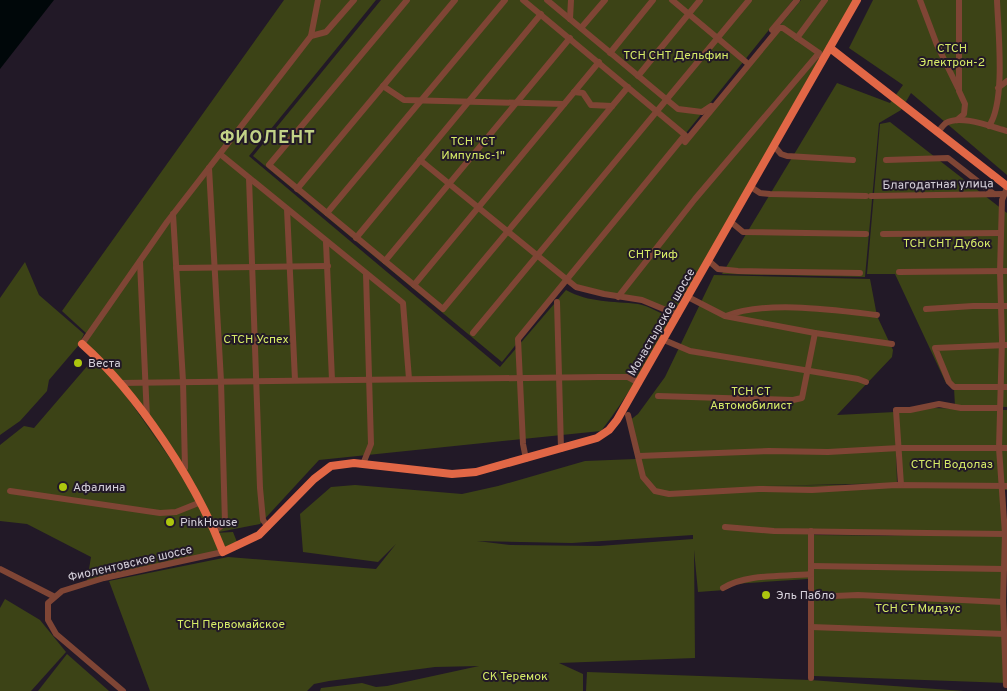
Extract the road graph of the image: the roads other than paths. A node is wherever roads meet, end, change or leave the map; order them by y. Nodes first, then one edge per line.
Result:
1 (318, 0) edge
2 (354, 0) edge
3 (406, 0) edge
4 (455, 0) edge
5 (505, 0) edge
6 (524, 0) edge
7 (547, 0) edge
8 (571, 0) edge
9 (605, 0) edge
10 (653, 0) edge
11 (672, 0) edge
12 (700, 0) edge
13 (749, 0) edge
14 (796, 0) edge
15 (825, 0) edge
16 (857, 0) edge
17 (920, 0) edge
18 (959, 0) edge
19 (998, 0) edge
20 (555, 4) edge
21 (541, 14) junction
22 (689, 14) junction
23 (570, 19) junction
24 (581, 28) junction
25 (311, 36) junction
26 (570, 38) junction
27 (718, 38) junction
28 (797, 38) junction
29 (830, 48) junction
30 (610, 52) junction
31 (821, 56) junction
32 (599, 62) junction
33 (746, 62) junction
34 (638, 76) junction
35 (1007, 81) edge
36 (383, 86) junction
37 (628, 87) junction
38 (998, 88) junction
39 (959, 91) junction
40 (574, 92) junction
41 (421, 100) junction
42 (667, 100) junction
43 (469, 101) junction
44 (517, 102) junction
45 (564, 104) junction
46 (612, 106) junction
47 (656, 110) junction
48 (957, 120) junction
49 (989, 126) junction
50 (1007, 131) edge
51 (938, 132) junction
52 (775, 147) junction
53 (220, 154) junction
54 (420, 160) junction
55 (853, 160) dead end
56 (886, 160) dead end
57 (209, 168) junction
58 (250, 178) junction
59 (449, 184) junction
60 (751, 186) junction
61 (297, 189) junction
62 (1006, 189) edge
63 (994, 194) junction
64 (478, 207) junction
65 (287, 209) junction
66 (327, 213) junction
67 (173, 214) junction
68 (731, 222) junction
69 (508, 231) junction
70 (1001, 233) junction
71 (866, 234) dead end
72 (884, 234) dead end
73 (356, 238) junction
74 (326, 242) junction
75 (538, 256) junction
76 (385, 261) junction
77 (709, 261) junction
78 (140, 262) junction
79 (253, 266) junction
80 (290, 266) junction
81 (328, 266) junction
82 (214, 267) junction
83 (176, 268) junction
84 (574, 270) junction
85 (899, 272) dead end
86 (1004, 272) edge
87 (860, 273) dead end
88 (366, 274) junction
89 (566, 280) junction
90 (414, 285) junction
91 (618, 296) junction
92 (688, 297) junction
93 (557, 302) dead end
94 (1004, 306) edge
95 (926, 309) dead end
96 (678, 315) junction
97 (877, 315) dead end
98 (725, 316) junction
99 (815, 333) junction
100 (473, 334) dead end
101 (664, 340) junction
102 (82, 344) joint
103 (892, 344) dead end
104 (1005, 345) edge
105 (806, 370) junction
106 (559, 378) junction
107 (520, 379) junction
108 (295, 380) junction
109 (332, 380) junction
110 (369, 380) junction
111 (409, 380) junction
112 (183, 381) junction
113 (221, 381) junction
114 (256, 381) junction
115 (145, 382) junction
116 (866, 382) dead end
117 (119, 383) junction
118 (639, 383) junction
119 (1004, 387) edge
120 (658, 396) dead end
121 (1000, 408) junction
122 (628, 415) dead end
123 (147, 419) junction
124 (899, 448) junction
125 (999, 448) junction
126 (1007, 448) edge
127 (561, 449) junction
128 (639, 456) junction
129 (526, 459) junction
130 (363, 464) junction
131 (182, 471) junction
132 (901, 485) junction
133 (1004, 486) edge
134 (10, 491) dead end
135 (200, 502) junction
136 (268, 527) junction
137 (725, 527) dead end
138 (215, 531) junction
139 (811, 531) junction
140 (1005, 534) junction
141 (223, 552) junction
142 (811, 566) junction
143 (0, 569) edge
144 (1004, 569) junction
145 (811, 574) junction
146 (724, 588) dead end
147 (53, 596) junction
148 (811, 596) junction
149 (1003, 602) junction
150 (811, 627) junction
151 (1005, 634) junction
152 (811, 678) dead end
153 (1006, 685) edge
154 (123, 691) edge

1 - 25 street
2 - 25 street
3 - 61 street
4 - 36 street
5 - 41 street
6 - 21 street
7 - 20 street
8 - 23 street
9 - 24 street
10 - 30 street
11 - 22 street
12 - 22 street
13 - 27 street
14 - 33 street
15 - 28 street
16 - 29 main road
17 - 39 street
18 - 39 street
19 - 38 street
20 - 23 street
21 - 26 street
21 - 43 street
22 - 27 street
22 - 34 street
23 - 24 street
24 - 30 street
25 - 53 street
26 - 32 street
26 - 44 street
27 - 33 street
27 - 42 street
28 - 31 street
28 - 84 street
29 - 31 main road, Монастырское шоссе
29 - 51 main road
30 - 34 street
31 - 52 main road, Монастырское шоссе
31 - 91 street
32 - 37 street
32 - 40 street
33 - 42 street
34 - 42 street
35 - 38 street
36 - 41 street
36 - 61 street
37 - 46 street
37 - 47 street
38 - 49 street
39 - 48 street
40 - 45 street
40 - 46 street
41 - 43 street
41 - 66 street
42 - 47 street
43 - 44 street
43 - 54 street
44 - 45 street
44 - 59 street
45 - 64 street
46 - 69 street
47 - 75 street
47 - 84 street
48 - 49 street
48 - 51 street
49 - 50 street
51 - 62 main road
52 - 55 street
52 - 60 main road, Монастырское шоссе
53 - 57 street
53 - 58 street
54 - 59 street
54 - 73 street
56 - 63 street
57 - 67 street
57 - 82 street
58 - 65 street
58 - 79 street
59 - 64 street
59 - 76 street
60 - 63 street, Благодатная улица
60 - 68 main road, Монастырское шоссе
61 - 66 street
62 - 63 street, Благодатная улица
62 - 70 street
64 - 69 street
64 - 90 street
65 - 74 street
65 - 80 street
66 - 73 street
67 - 78 street
67 - 83 street
68 - 71 street
68 - 77 main road, Монастырское шоссе
69 - 75 street
69 - 90 street
70 - 72 street
70 - 86 street
73 - 76 street
74 - 81 street
74 - 88 street
75 - 89 street
75 - 100 street
76 - 90 street
77 - 87 street
77 - 92 main road, Монастырское шоссе
78 - 102 street
78 - 115 street
79 - 80 street
79 - 82 street
79 - 114 street
80 - 81 street
80 - 108 street
81 - 109 street
82 - 83 street
82 - 113 street
83 - 112 street
84 - 89 street
85 - 86 street
86 - 94 street
88 - 110 street
88 - 111 street
89 - 91 street
89 - 107 street
91 - 96 street
92 - 96 main road, Монастырское шоссе
92 - 98 street
93 - 106 street
94 - 95 street
94 - 104 street
96 - 101 main road, Монастырское шоссе
97 - 98 street
98 - 99 street
99 - 103 street
99 - 105 street
101 - 105 street
101 - 118 main road, Монастырское шоссе
102 - 117 main road
104 - 119 street
104 - 119 street
105 - 116 street
105 - 120 street
106 - 107 street
106 - 118 street
106 - 127 street
107 - 111 street
107 - 129 street
108 - 109 street
108 - 114 street
109 - 110 street
110 - 111 street
110 - 130 street
112 - 113 street
112 - 115 street
112 - 131 street
113 - 114 street
113 - 138 street
114 - 136 street
115 - 117 street
115 - 123 street
117 - 123 main road
118 - 127 main road, Монастырское шоссе
119 - 121 street
121 - 124 street
121 - 125 street
122 - 128 street
123 - 131 main road
124 - 125 street
124 - 128 street
124 - 132 street
125 - 126 street
125 - 133 street
127 - 129 main road, Монастырское шоссе
128 - 132 street
129 - 130 main road, Монастырское шоссе
130 - 136 main road, Монастырское шоссе
131 - 135 main road
132 - 133 street
133 - 140 street
134 - 135 street
135 - 138 main road
136 - 141 main road, Монастырское шоссе
137 - 139 street
138 - 141 main road
139 - 140 street
139 - 142 street
140 - 144 street
141 - 147 street, Фиолентовское шоссе
142 - 144 street
142 - 145 street
143 - 147 street
144 - 149 street
145 - 146 street
145 - 148 street
147 - 154 street
148 - 149 street
148 - 150 street
149 - 151 street
150 - 151 street
150 - 152 street
151 - 153 street

